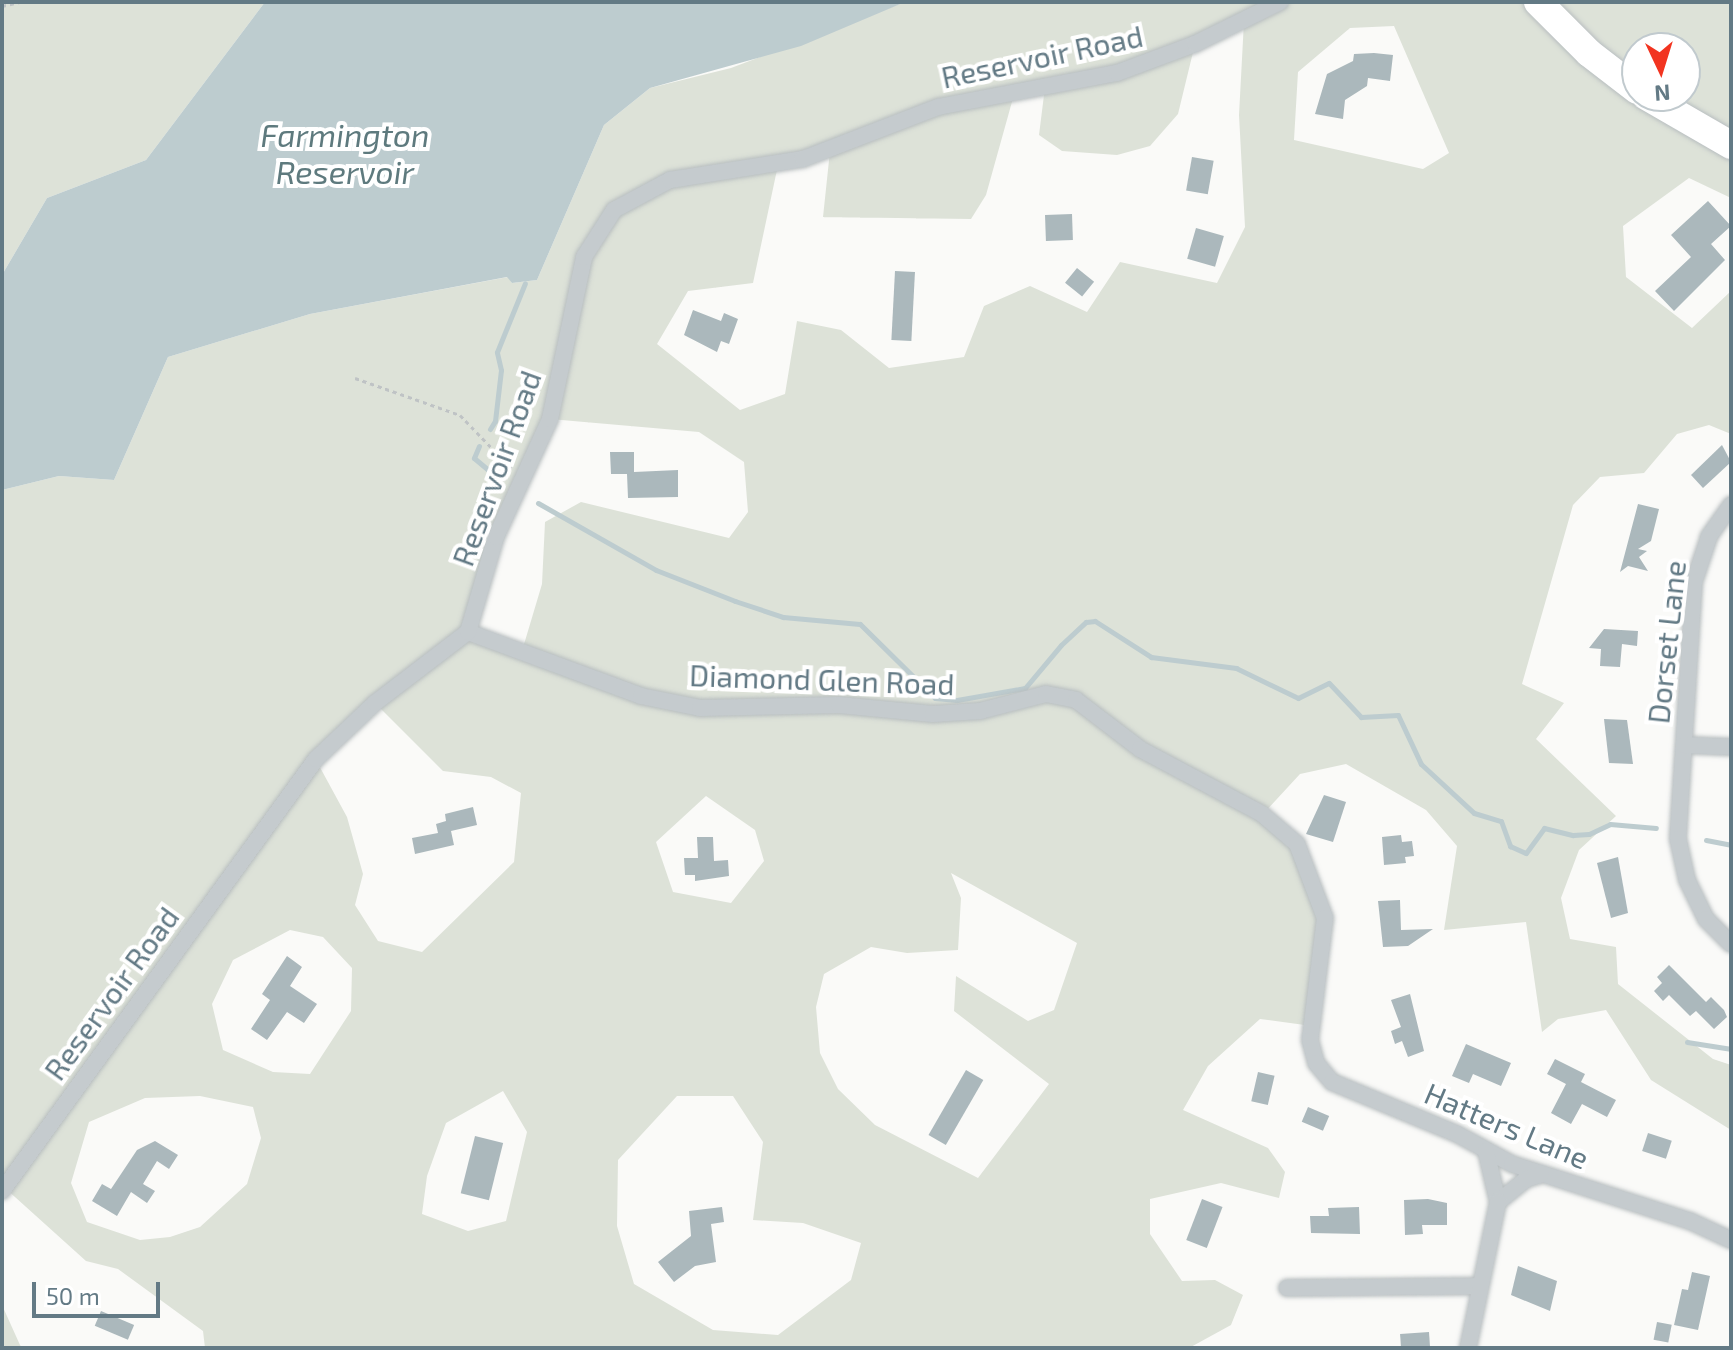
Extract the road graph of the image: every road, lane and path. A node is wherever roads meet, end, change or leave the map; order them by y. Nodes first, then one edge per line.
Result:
1 (20, 2) edge
2 (1280, 2) edge
3 (1538, 2) edge
4 (2, 6) edge
5 (1621, 78) edge
6 (1674, 112) edge
7 (1731, 145) edge
8 (355, 378) dead end
9 (525, 476) junction
10 (1731, 505) edge
11 (468, 632) junction
12 (1684, 745) junction
13 (1731, 747) edge
14 (1731, 944) edge
15 (1316, 1063) joint
16 (1486, 1151) junction
17 (1540, 1175) junction
18 (2, 1191) edge
19 (1498, 1202) junction
20 (1731, 1240) edge
21 (1478, 1286) junction
22 (1287, 1288) dead end
23 (1468, 1348) edge

1 - 4 path
2 - 9 street, Reservoir Road
3 - 5 highway
6 - 7 highway
8 - 9 path
9 - 11 street, Reservoir Road
10 - 12 street, Dorset Lane
11 - 15 street, Diamond Glen Road
11 - 18 street, Reservoir Road
12 - 13 street, Dorset Lane
12 - 14 street, Dorset Lane
15 - 16 street, Hatters Lane
16 - 17 street, Hatters Lane
16 - 19 street
17 - 19 street
17 - 20 street, Hatters Lane
19 - 21 street
21 - 22 street
21 - 23 street

